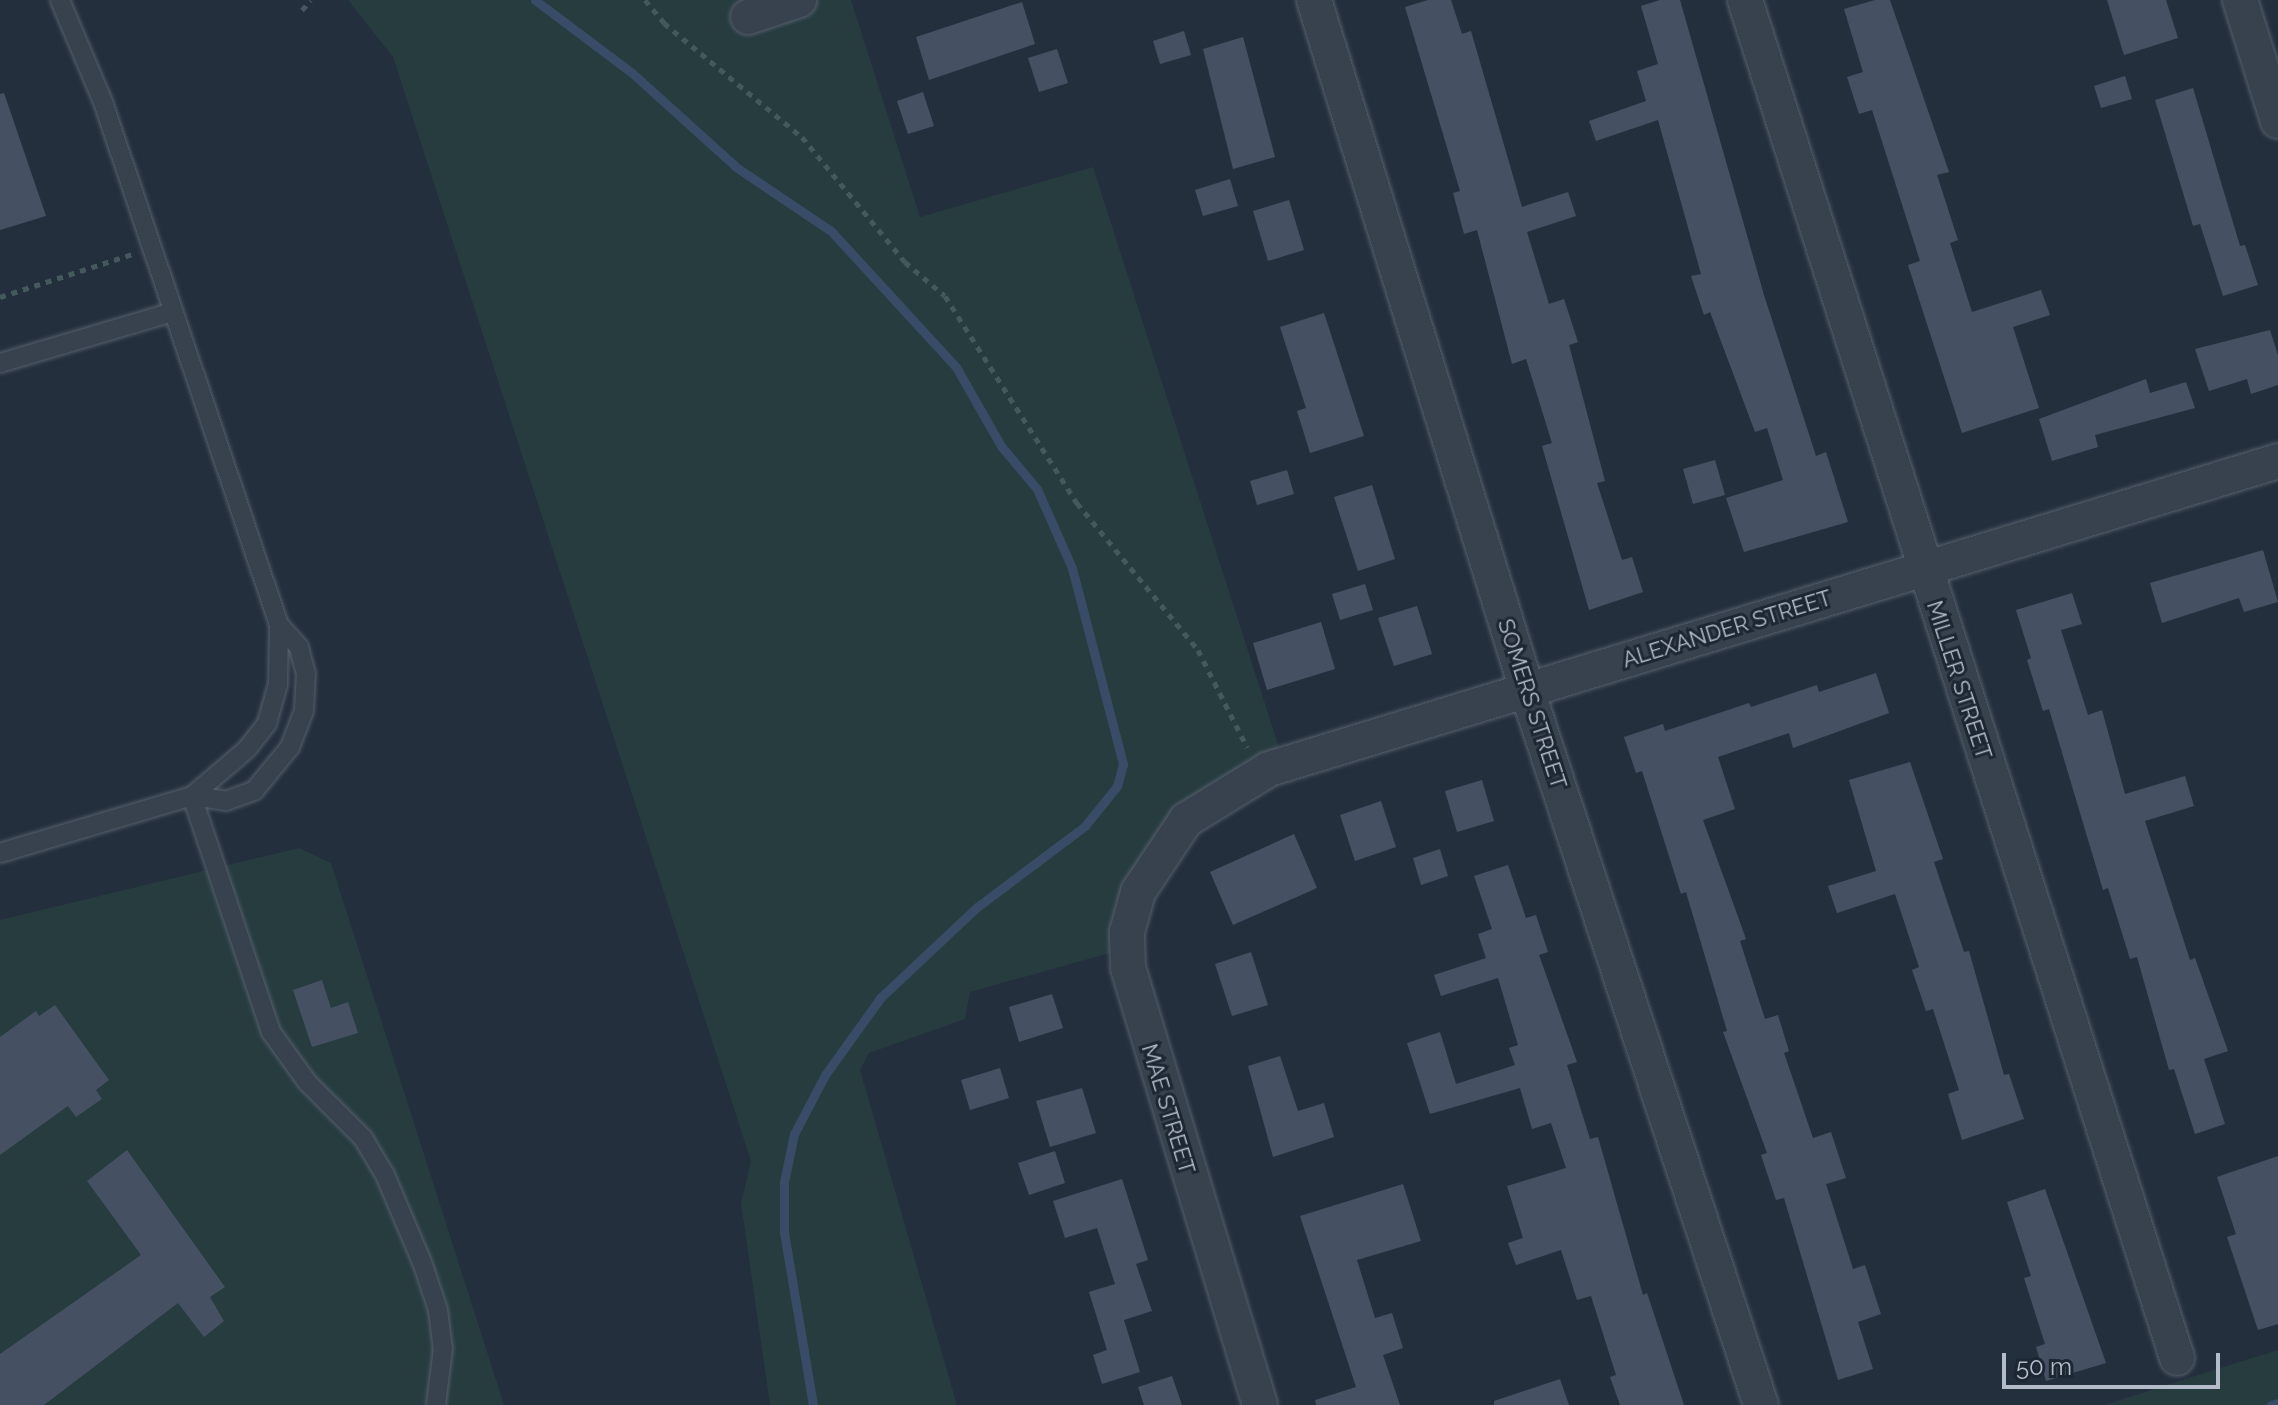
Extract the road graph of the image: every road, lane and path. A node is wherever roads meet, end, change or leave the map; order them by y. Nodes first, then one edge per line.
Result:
1 (60, 0) edge
2 (311, 0) edge
3 (645, 0) edge
4 (799, 0) edge
5 (1314, 0) edge
6 (1745, 0) edge
7 (2240, 0) edge
8 (302, 10) dead end
9 (748, 17) dead end
10 (2278, 121) edge
11 (150, 249) junction
12 (0, 297) edge
13 (170, 313) junction
14 (0, 363) edge
15 (2278, 461) edge
16 (1923, 570) junction
17 (279, 625) junction
18 (1527, 690) junction
19 (1261, 773) junction
20 (192, 796) junction
21 (1186, 820) joint
22 (0, 853) edge
23 (2177, 1358) dead end
24 (436, 1405) edge
25 (1260, 1405) edge
26 (1761, 1405) edge

1 - 11 lane
2 - 8 path
3 - 19 path
4 - 9 street
5 - 18 street, SOMERS STREET
6 - 16 street, MILLER STREET
7 - 10 street
11 - 12 path
11 - 13 lane
13 - 14 lane
13 - 17 lane
15 - 16 street, ALEXANDER STREET
16 - 18 street, ALEXANDER STREET
16 - 23 street, MILLER STREET
17 - 20 lane
17 - 20 lane
18 - 19 street, ALEXANDER STREET
18 - 26 street, SOMERS STREET
19 - 21 street, ALEXANDER STREET
20 - 22 lane
20 - 24 lane
21 - 25 street, MAE STREET

